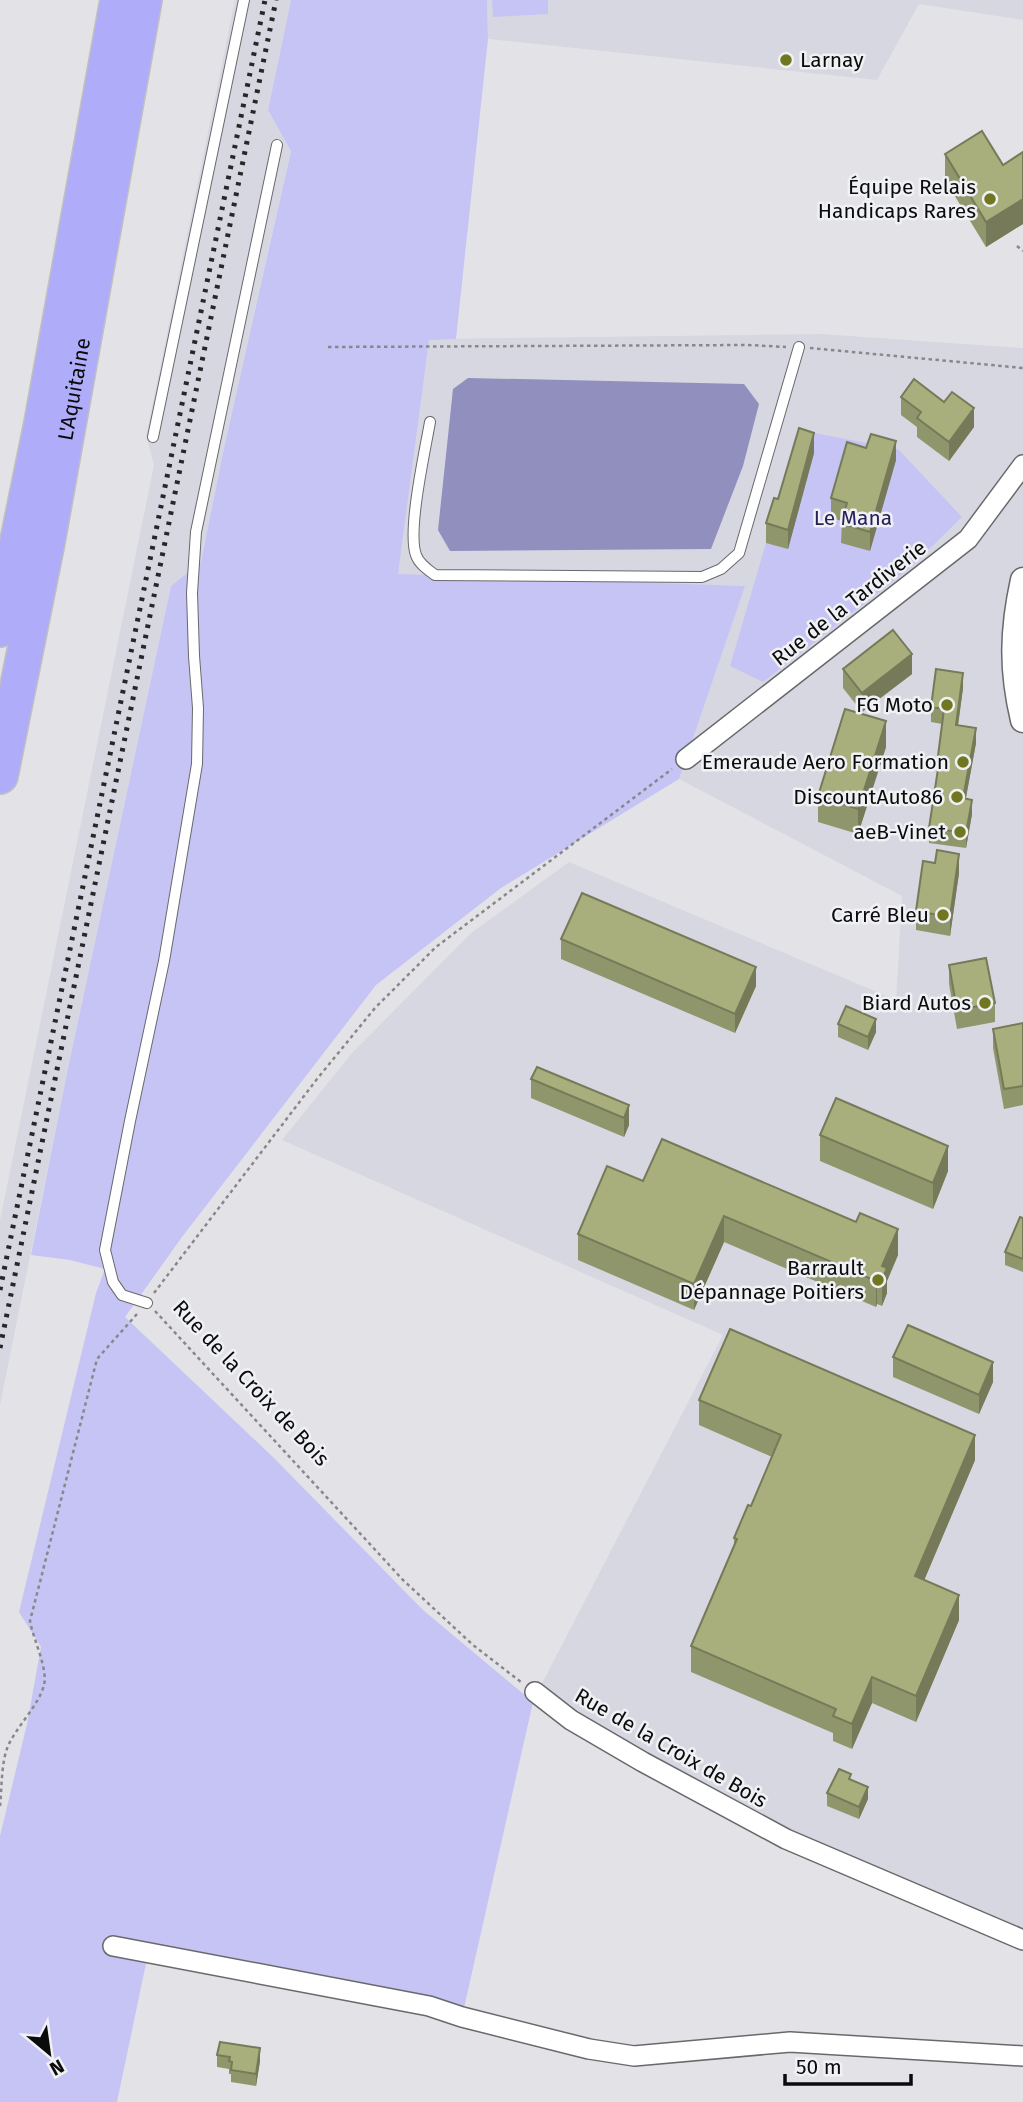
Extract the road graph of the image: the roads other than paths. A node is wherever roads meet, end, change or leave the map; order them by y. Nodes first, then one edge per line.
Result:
1 (118, 0) edge
2 (144, 0) edge
3 (244, 0) edge
4 (277, 145) dead end
5 (799, 348) road end
6 (430, 422) dead end
7 (153, 437) dead end
8 (1023, 466) edge
9 (1023, 580) edge
10 (0, 629) edge
11 (1023, 720) edge
12 (686, 758) road end
13 (0, 776) edge
14 (147, 1303) road end
15 (535, 1692) road end
16 (1023, 1940) edge
17 (113, 1946) dead end
18 (1023, 2056) edge

1 - 10 highway, L'Aquitaine
2 - 13 highway, L'Aquitaine
3 - 7 lane
4 - 14 lane
5 - 6 lane
8 - 12 street, Rue de la Tardiverie
9 - 11 street
15 - 16 street, Rue de la Croix de Bois
17 - 18 street

